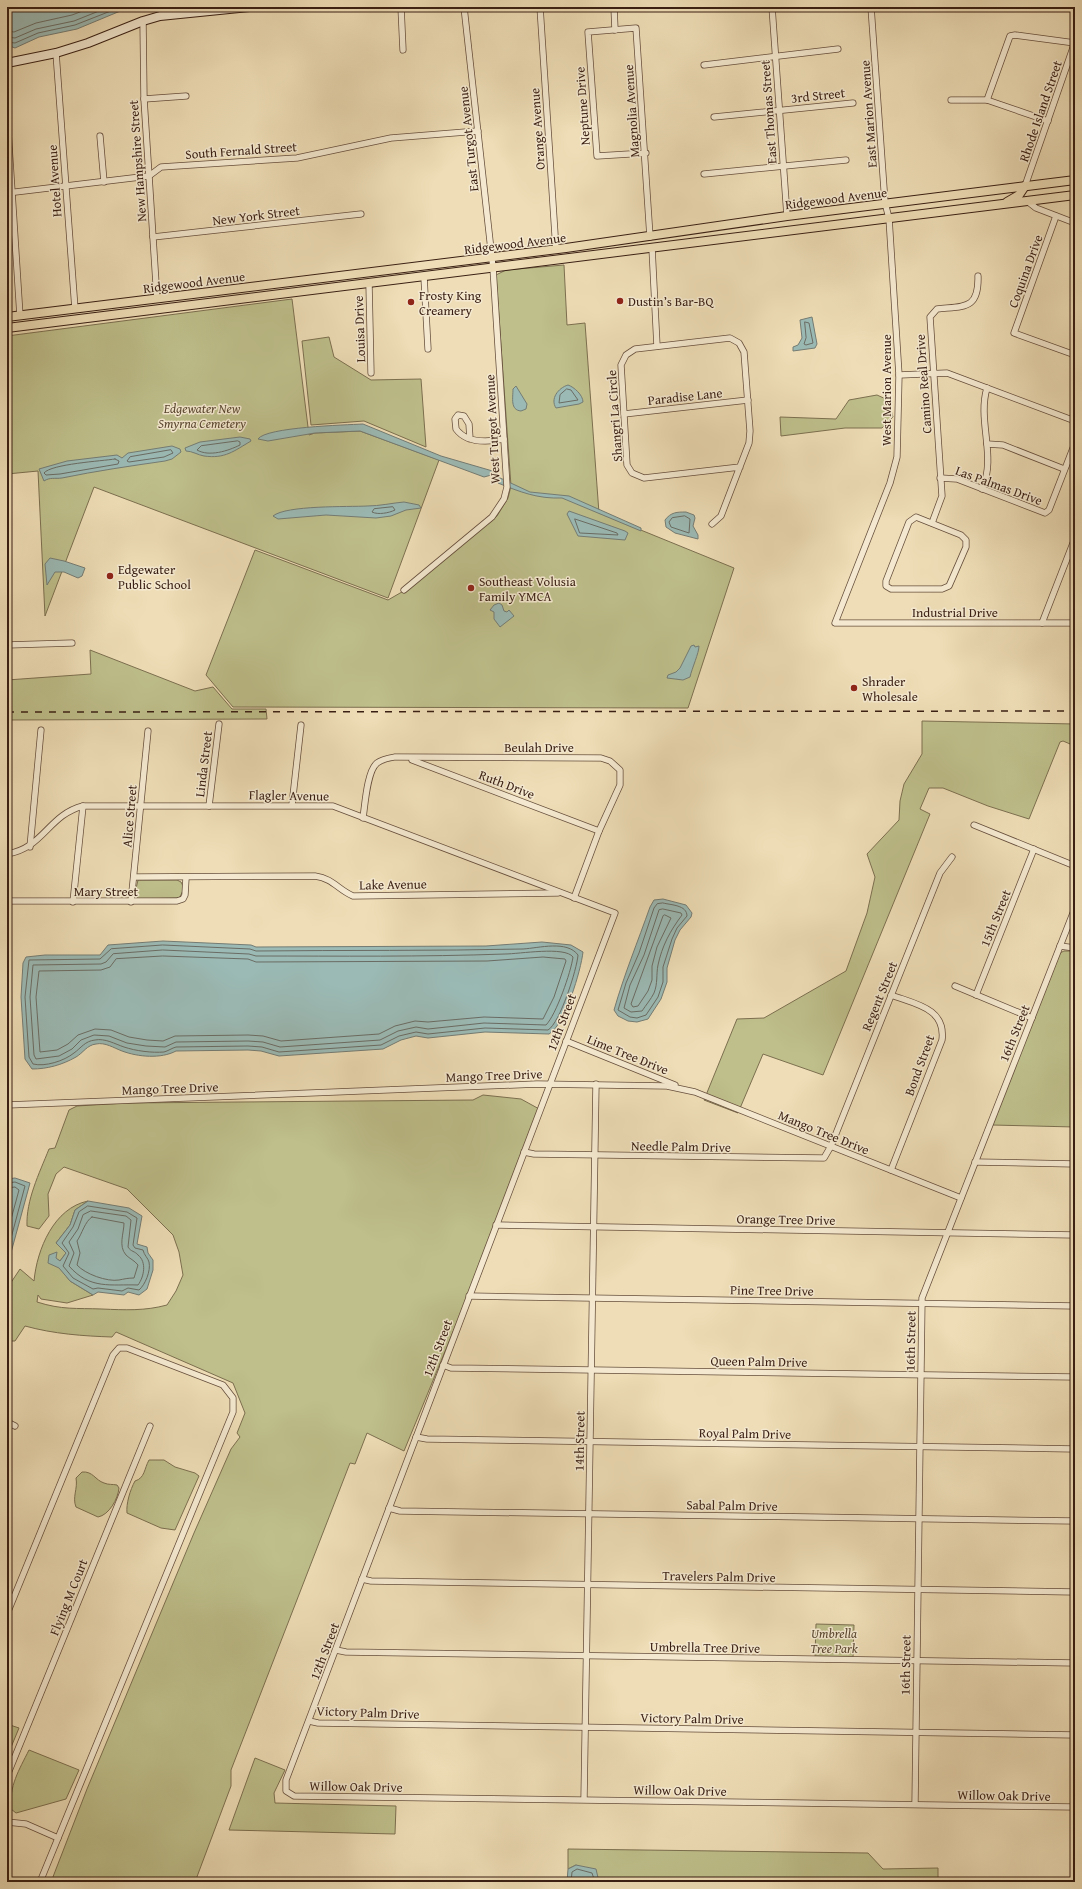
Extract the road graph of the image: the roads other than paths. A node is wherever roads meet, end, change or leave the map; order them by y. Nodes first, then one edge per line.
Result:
1 (249, 7) edge
2 (401, 7) edge
3 (464, 7) edge
4 (540, 7) edge
5 (614, 7) edge
6 (772, 7) edge
7 (871, 7) edge
8 (142, 21) junction
9 (615, 30) junction
10 (1075, 43) edge
11 (838, 49) dead end
12 (403, 50) dead end
13 (56, 52) junction
14 (775, 56) junction
15 (7, 63) edge
16 (704, 65) dead end
17 (186, 96) dead end
18 (144, 99) junction
19 (951, 100) dead end
20 (987, 100) junction
21 (853, 103) dead end
22 (780, 111) junction
23 (7, 114) edge
24 (714, 118) dead end
25 (1048, 121) junction
26 (478, 131) junction
27 (100, 136) dead end
28 (646, 153) junction
29 (846, 160) dead end
30 (783, 165) junction
31 (704, 174) dead end
32 (149, 176) junction
33 (1075, 180) edge
34 (104, 182) junction
35 (1025, 186) junction
36 (65, 187) junction
37 (9, 193) edge
38 (1075, 195) edge
39 (1027, 201) junction
40 (885, 203) junction
41 (1004, 204) junction
42 (361, 214) dead end
43 (787, 216) junction
44 (1056, 216) junction
45 (890, 218) junction
46 (1075, 223) edge
47 (691, 231) junction
48 (650, 237) junction
49 (153, 238) junction
50 (652, 248) junction
51 (556, 250) junction
52 (616, 252) junction
53 (492, 258) junction
54 (428, 265) junction
55 (493, 268) junction
56 (362, 273) junction
57 (978, 276) dead end
58 (424, 277) junction
59 (369, 284) junction
60 (240, 289) junction
61 (297, 293) junction
62 (155, 299) junction
63 (167, 308) junction
64 (75, 309) junction
65 (20, 316) junction
66 (7, 317) edge
67 (89, 318) junction
68 (7, 328) edge
69 (658, 346) junction
70 (428, 349) dead end
71 (1075, 355) edge
72 (371, 373) dead end
73 (934, 373) junction
74 (900, 376) junction
75 (987, 388) junction
76 (748, 400) junction
77 (624, 414) junction
78 (1075, 421) edge
79 (470, 439) dead end
80 (504, 439) junction
81 (1075, 443) edge
82 (987, 444) junction
83 (740, 467) junction
84 (1064, 469) junction
85 (940, 478) junction
86 (982, 489) junction
87 (932, 523) junction
88 (712, 524) dead end
89 (1075, 538) edge
90 (404, 590) dead end
91 (835, 623) joint
92 (1042, 623) junction
93 (1075, 623) edge
94 (72, 643) dead end
95 (7, 644) edge
96 (219, 724) dead end
97 (301, 725) dead end
98 (41, 730) dead end
99 (148, 731) dead end
100 (408, 758) junction
101 (292, 805) junction
102 (83, 806) junction
103 (209, 806) junction
104 (140, 807) junction
105 (362, 818) junction
106 (974, 825) dead end
107 (599, 831) junction
108 (30, 847) junction
109 (1034, 850) junction
110 (7, 854) edge
111 (952, 857) dead end
112 (1075, 866) edge
113 (134, 877) junction
114 (186, 878) junction
115 (562, 893) junction
116 (574, 898) junction
117 (7, 902) edge
118 (73, 902) junction
119 (131, 902) junction
120 (1075, 908) edge
121 (615, 913) joint
122 (1060, 946) junction
123 (1075, 948) edge
124 (955, 986) dead end
125 (891, 995) junction
126 (976, 995) junction
127 (1032, 1018) junction
128 (566, 1041) junction
129 (549, 1084) junction
130 (596, 1084) junction
131 (682, 1088) junction
132 (7, 1104) edge
133 (831, 1146) junction
134 (524, 1152) junction
135 (594, 1155) junction
136 (975, 1162) junction
137 (1075, 1164) edge
138 (891, 1170) junction
139 (961, 1198) junction
140 (496, 1226) junction
141 (593, 1227) junction
142 (947, 1233) junction
143 (1075, 1235) edge
144 (469, 1296) junction
145 (592, 1298) junction
146 (922, 1304) junction
147 (1075, 1306) edge
148 (443, 1366) junction
149 (591, 1370) junction
150 (920, 1375) junction
151 (1075, 1377) edge
152 (7, 1422) edge
153 (15, 1426) dead end
154 (150, 1426) dead end
155 (416, 1437) junction
156 (590, 1442) junction
157 (919, 1447) junction
158 (1075, 1449) edge
159 (389, 1508) junction
160 (589, 1513) junction
161 (918, 1518) junction
162 (1075, 1521) edge
163 (362, 1579) junction
164 (588, 1584) junction
165 (917, 1590) junction
166 (1075, 1592) edge
167 (7, 1614) edge
168 (336, 1650) junction
169 (587, 1656) junction
170 (916, 1661) junction
171 (1075, 1663) edge
172 (309, 1721) junction
173 (585, 1728) junction
174 (915, 1733) junction
175 (1075, 1735) edge
176 (7, 1776) edge
177 (286, 1791) joint
178 (584, 1799) junction
179 (915, 1804) junction
180 (1075, 1807) edge
181 (7, 1822) edge
182 (58, 1838) junction
183 (40, 1882) edge

1 - 8 street
2 - 12 street
3 - 26 street, East Turgot Avenue
4 - 51 street, Orange Avenue
5 - 9 street
6 - 14 street, East Thomas Street
7 - 40 street, East Marion Avenue
8 - 13 street
8 - 18 street, New Hampshire Street
9 - 28 street, Magnolia Avenue
9 - 28 street, Neptune Drive
10 - 20 street
10 - 25 street, Rhode Island Street
11 - 14 street
13 - 15 street
13 - 36 street, Hotel Avenue
14 - 16 street
14 - 22 street, East Thomas Street
17 - 18 street
18 - 32 street, New Hampshire Street
19 - 20 street
20 - 25 street
21 - 22 street, 3rd Street
22 - 24 street, 3rd Street
22 - 30 street, East Thomas Street
23 - 37 street
25 - 35 street, Rhode Island Street
26 - 32 street, South Fernald Street
26 - 53 street, East Turgot Avenue
27 - 34 street
28 - 48 street, Magnolia Avenue
29 - 30 street
30 - 31 street
30 - 43 street, East Thomas Street
32 - 34 street, South Fernald Street
32 - 49 street, New Hampshire Street
33 - 35 main road, Ridgewood Avenue
34 - 36 street, South Fernald Street
35 - 40 main road, Ridgewood Avenue
35 - 41 main road, Ridgewood Avenue
36 - 37 street, South Fernald Street
36 - 64 street, Hotel Avenue
37 - 65 street
38 - 39 main road, Ridgewood Avenue
39 - 41 main road, Ridgewood Avenue
39 - 44 street
40 - 43 main road, Ridgewood Avenue
40 - 45 street, East Marion Avenue
41 - 45 main road, Ridgewood Avenue
42 - 49 street, New York Street
43 - 47 main road, Ridgewood Avenue
44 - 46 street
44 - 71 street, Coquina Drive
45 - 50 main road, Ridgewood Avenue
45 - 74 street, West Marion Avenue
47 - 48 main road, Ridgewood Avenue
47 - 50 main road
48 - 51 main road, Ridgewood Avenue
48 - 52 main road
49 - 62 street, New Hampshire Street
50 - 52 main road, Ridgewood Avenue
50 - 69 street
51 - 53 main road, Ridgewood Avenue
52 - 55 main road, Ridgewood Avenue
53 - 54 main road, Ridgewood Avenue
53 - 55 street, East Turgot Avenue
54 - 56 main road, Ridgewood Avenue
54 - 59 main road
55 - 58 main road, Ridgewood Avenue
55 - 80 street, West Turgot Avenue
56 - 60 main road, Ridgewood Avenue
56 - 61 main road
57 - 73 street, Camino Real Drive
58 - 59 main road, Ridgewood Avenue
58 - 70 street
59 - 61 main road, Ridgewood Avenue
59 - 72 street, Louisa Drive
60 - 62 main road, Ridgewood Avenue
60 - 63 main road
61 - 63 main road, Ridgewood Avenue
62 - 64 main road, Ridgewood Avenue
62 - 67 main road
63 - 67 main road, Ridgewood Avenue
64 - 65 main road, Ridgewood Avenue
65 - 66 main road, Ridgewood Avenue
67 - 68 main road, Ridgewood Avenue
69 - 76 street
69 - 77 street, Shangri La Circle
73 - 74 street
73 - 75 street
73 - 85 street, Camino Real Drive
74 - 91 street, West Marion Avenue
75 - 78 street
75 - 82 street
76 - 77 street, Paradise Lane
76 - 83 street
77 - 83 street, Shangri La Circle
79 - 80 street
80 - 90 street, West Turgot Avenue
81 - 84 street, Las Palmas Drive
82 - 84 street
82 - 86 street
83 - 88 street
84 - 86 street, Las Palmas Drive
85 - 86 street, Las Palmas Drive
85 - 87 street, Camino Real Drive
87 - 87 street
89 - 92 street
91 - 92 street, Industrial Drive
92 - 93 street, Industrial Drive
94 - 95 street
96 - 103 street, Linda Street
97 - 101 street
98 - 108 street
99 - 104 street, Alice Street
100 - 105 street, Beulah Drive
100 - 107 street, Ruth Drive
100 - 107 street, Beulah Drive
101 - 103 street, Flagler Avenue
101 - 105 street, Flagler Avenue
102 - 104 street, Flagler Avenue
102 - 108 street, Flagler Avenue
102 - 118 street
103 - 104 street, Flagler Avenue
104 - 113 street, Alice Street
105 - 115 street, Flagler Avenue
106 - 109 street
107 - 116 street, Beulah Drive
108 - 110 street, Flagler Avenue
109 - 112 street
109 - 126 street, 15th Street
111 - 125 street, Regent Street
113 - 114 street, Lake Avenue
113 - 119 street, Alice Street
114 - 115 street, Lake Avenue
114 - 119 street, Mary Street
115 - 116 street, Flagler Avenue
116 - 121 street, Flagler Avenue
117 - 118 street, Mary Street
118 - 119 street, Mary Street
120 - 122 street, 16th Street
121 - 128 street, 12th Street
122 - 123 street
122 - 127 street, 16th Street
124 - 126 street
125 - 133 street, Regent Street
125 - 138 street, Bond Street
126 - 127 street
127 - 136 street, 16th Street
128 - 129 street, 12th Street
128 - 131 street, Lime Tree Drive
129 - 130 street, Mango Tree Drive
129 - 132 street, Mango Tree Drive
129 - 134 street, 12th Street
130 - 131 street, Mango Tree Drive
130 - 135 street, 14th Street
131 - 133 street, Mango Tree Drive
133 - 135 street, Needle Palm Drive
133 - 138 street, Mango Tree Drive
134 - 135 street, Needle Palm Drive
134 - 140 street, 12th Street
135 - 141 street, 14th Street
136 - 137 street
136 - 139 street, 16th Street
138 - 139 street, Mango Tree Drive
139 - 142 street, 16th Street
140 - 141 street, Orange Tree Drive
140 - 144 street, 12th Street
141 - 142 street, Orange Tree Drive
141 - 145 street, 14th Street
142 - 143 street, Orange Tree Drive
142 - 146 street, 16th Street
144 - 145 street, Pine Tree Drive
144 - 148 street, 12th Street
145 - 146 street, Pine Tree Drive
145 - 149 street, 14th Street
146 - 147 street, Pine Tree Drive
146 - 150 street, 16th Street
148 - 149 street, Queen Palm Drive
148 - 155 street, 12th Street
149 - 150 street, Queen Palm Drive
149 - 156 street, 14th Street
150 - 151 street, Queen Palm Drive
150 - 157 street, 16th Street
152 - 153 street
154 - 176 street, Flying M Court
155 - 156 street, Royal Palm Drive
155 - 159 street, 12th Street
156 - 157 street, Royal Palm Drive
156 - 160 street, 14th Street
157 - 158 street, Royal Palm Drive
157 - 161 street, 16th Street
159 - 160 street, Sabal Palm Drive
159 - 163 street, 12th Street
160 - 161 street, Sabal Palm Drive
160 - 164 street, 14th Street
161 - 162 street, Sabal Palm Drive
161 - 165 street, 16th Street
163 - 164 street, Travelers Palm Drive
163 - 168 street, 12th Street
164 - 165 street, Travelers Palm Drive
164 - 169 street, 14th Street
165 - 166 street, Travelers Palm Drive
165 - 170 street, 16th Street
167 - 182 street
168 - 169 street, Umbrella Tree Drive
168 - 172 street, 12th Street
169 - 170 street, Umbrella Tree Drive
169 - 173 street, 14th Street
170 - 171 street, Umbrella Tree Drive
170 - 174 street, 16th Street
172 - 173 street, Victory Palm Drive
172 - 177 street, 12th Street
173 - 174 street, Victory Palm Drive
173 - 178 street, 14th Street
174 - 175 street, Victory Palm Drive
174 - 179 street, 16th Street
177 - 178 street, Willow Oak Drive
178 - 179 street, Willow Oak Drive
179 - 180 street, Willow Oak Drive
181 - 182 street
182 - 183 street

